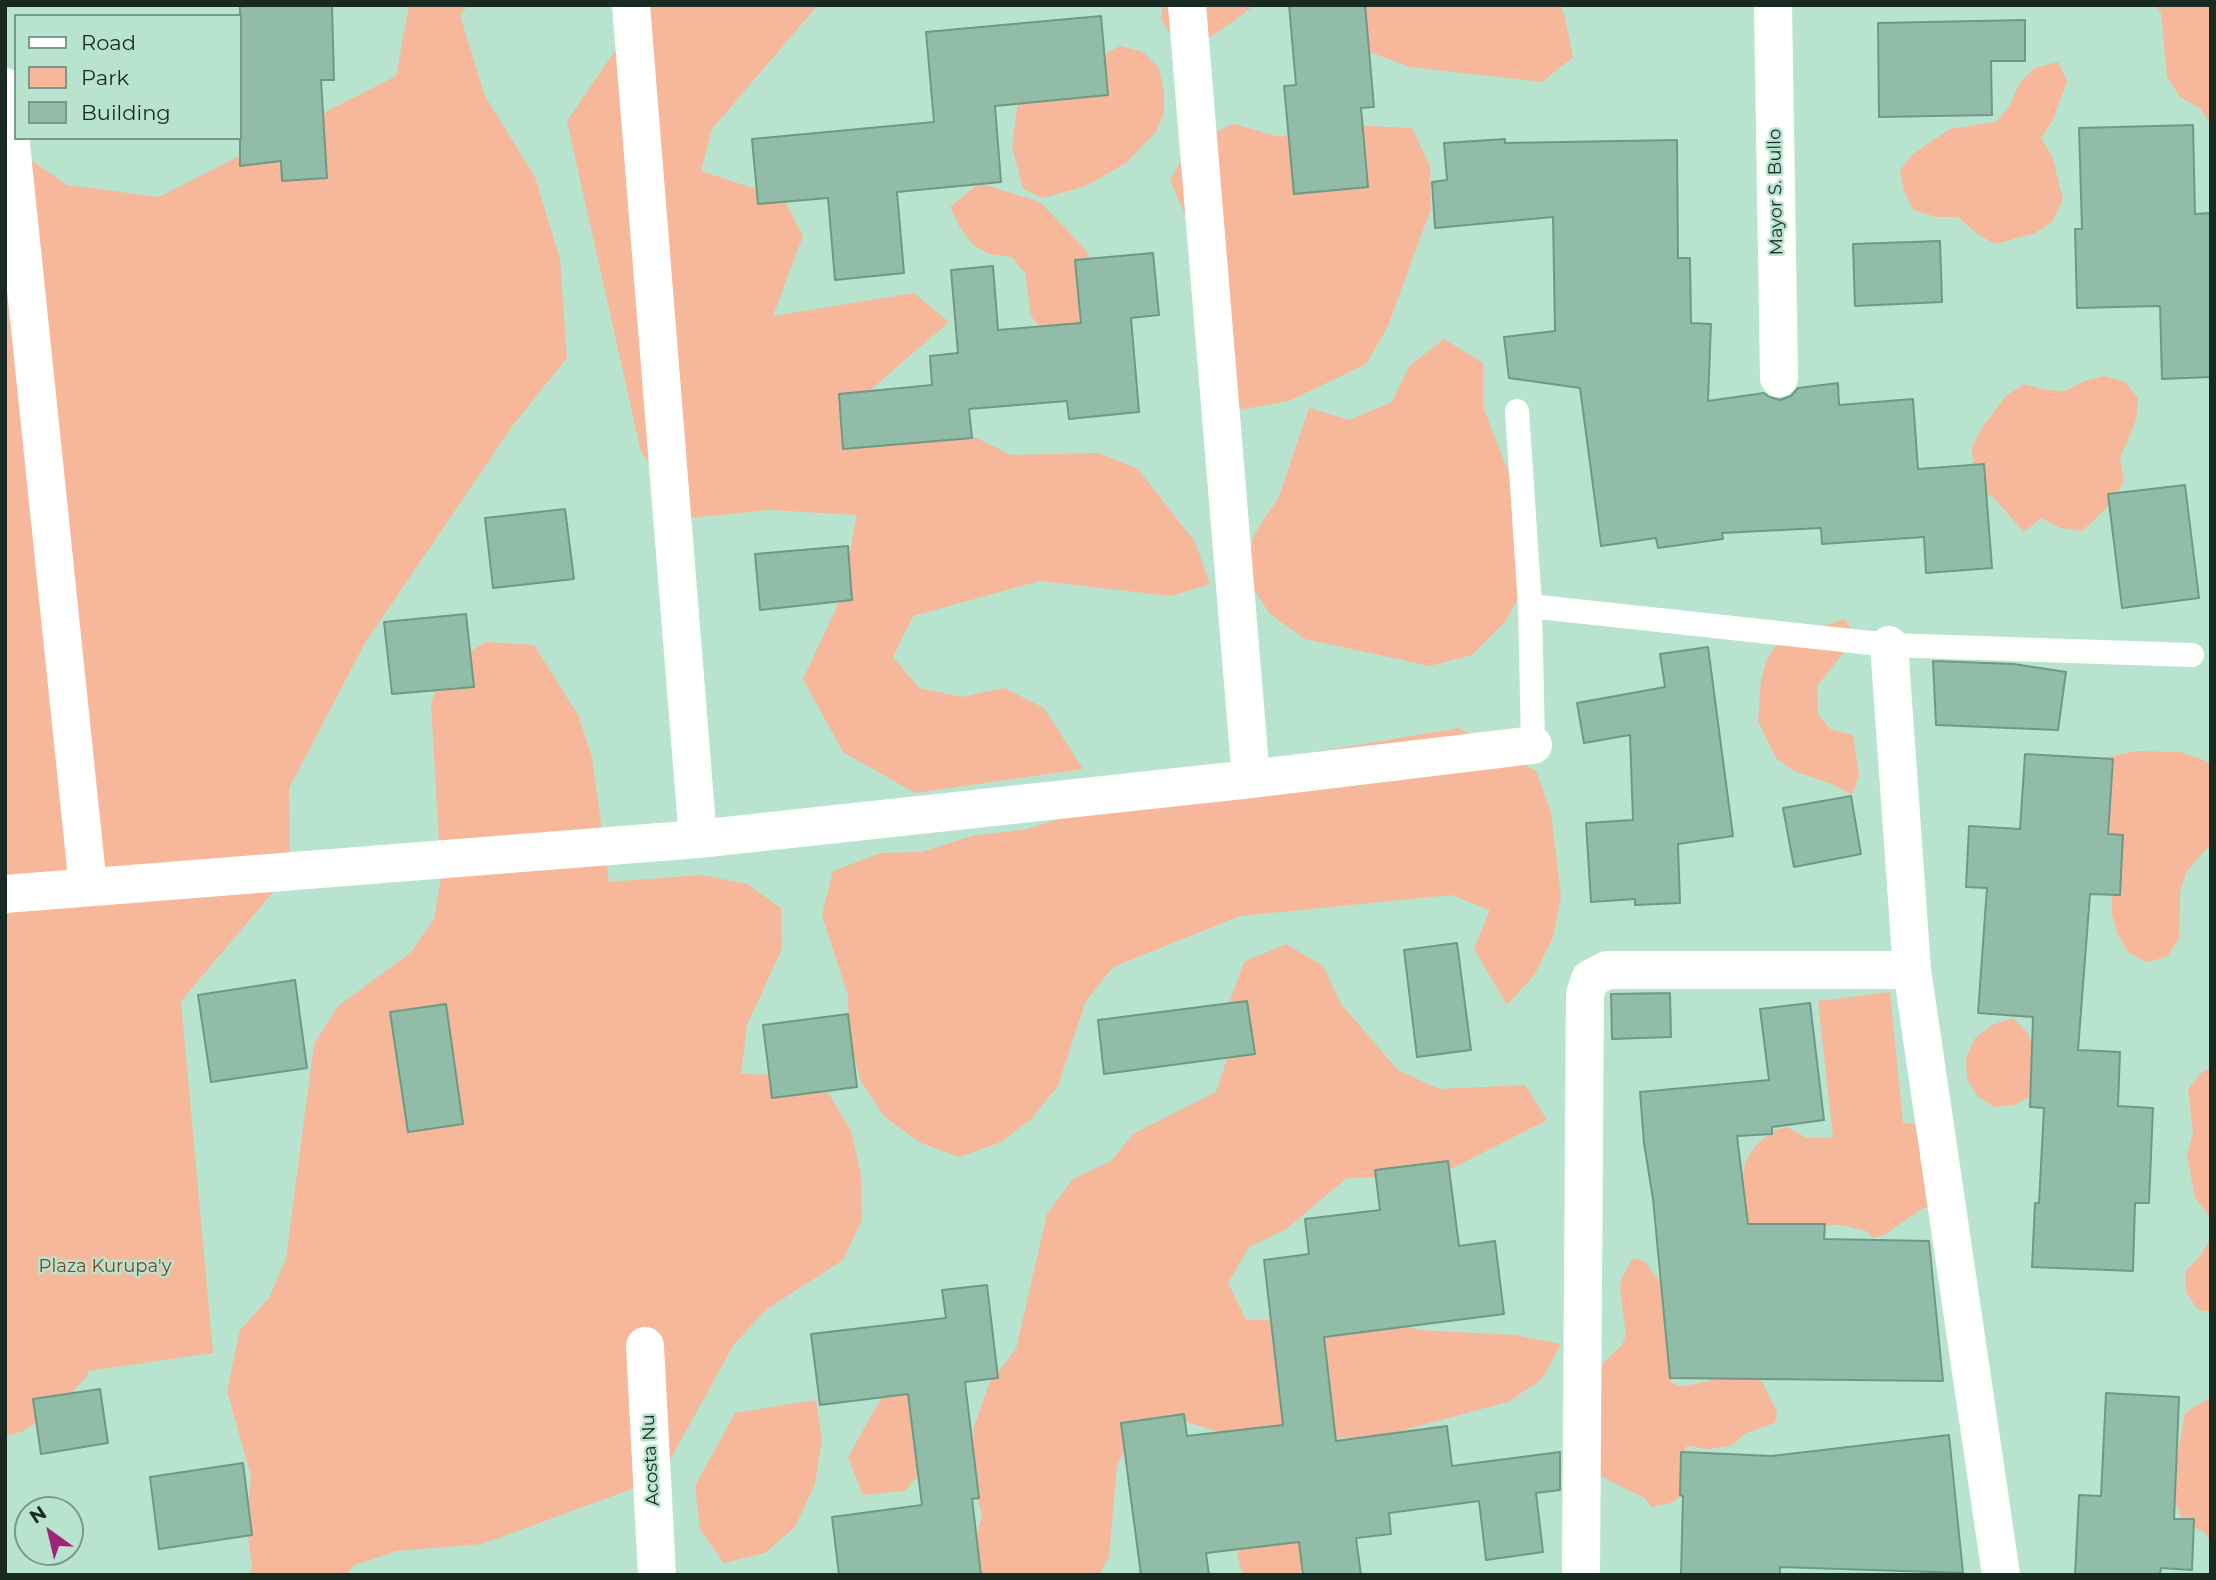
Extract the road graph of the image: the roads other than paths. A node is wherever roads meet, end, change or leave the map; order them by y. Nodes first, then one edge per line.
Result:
1 (631, 5) edge
2 (1186, 5) edge
3 (1773, 5) edge
4 (5, 87) edge
5 (1779, 379) dead end
6 (1517, 411) dead end
7 (1530, 606) junction
8 (1889, 645) junction
9 (2192, 655) dead end
10 (1533, 745) joint
11 (1251, 779) junction
12 (698, 839) junction
13 (88, 887) junction
14 (5, 894) edge
15 (1912, 970) junction
16 (645, 1346) dead end
17 (657, 1575) edge
18 (1581, 1575) edge
19 (2001, 1575) edge

1 - 12 street
2 - 11 street
3 - 5 street, Mayor S. Bullo
4 - 13 street
6 - 7 lane
7 - 8 lane
7 - 10 lane
8 - 9 lane
8 - 15 street
10 - 11 street
11 - 12 street
12 - 13 street
13 - 14 street
15 - 18 street
15 - 19 street
16 - 17 street, Acosta Nu

